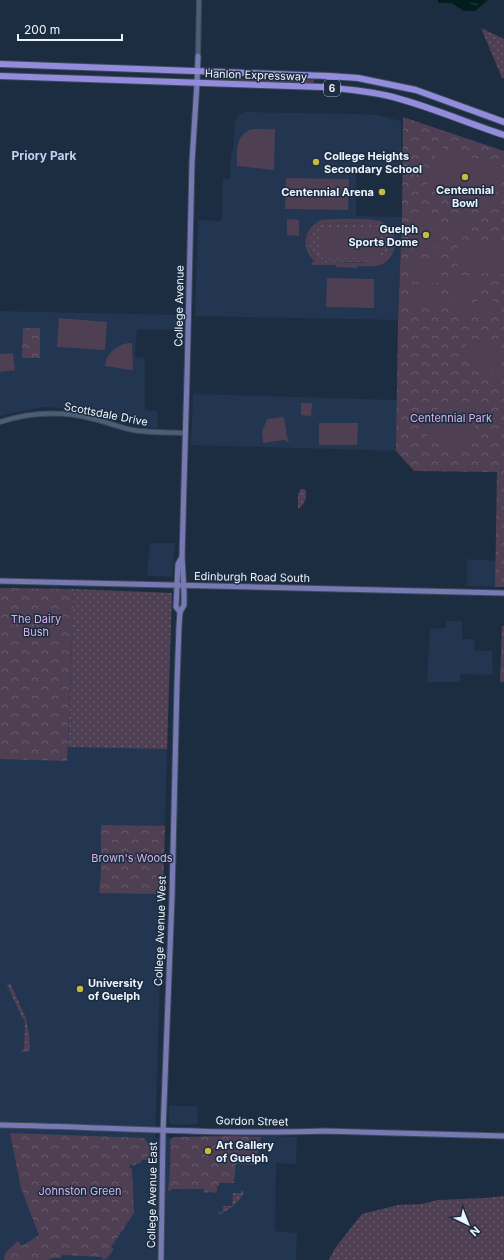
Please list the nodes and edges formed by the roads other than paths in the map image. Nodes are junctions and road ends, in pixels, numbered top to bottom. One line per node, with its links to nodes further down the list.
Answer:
1 (200, 0): 2 (street)
2 (198, 56): 4 (main road, College Avenue)
3 (0, 64): 4 (highway, Hanlon Expressway / 6)
4 (197, 71): 6 (main road, College Avenue); 7 (highway, Hanlon Expressway / 6)
5 (0, 76): 6 (highway, Hanlon Expressway / 6)
6 (197, 83): 8 (highway, Hanlon Expressway / 6); 10 (main road, College Avenue)
7 (504, 122)
8 (504, 136)
9 (0, 422): 10 (street, Scottsdale Drive)
10 (185, 433): 11 (main road, College Avenue)
11 (182, 557): 13 (main road, College Avenue West); 14 (main road, College Avenue West)
12 (0, 581): 13 (main road, Edinburgh Road South)
13 (177, 585): 14 (main road, Edinburgh Road South); 16 (main road, College Avenue West)
14 (184, 586): 15 (main road, Edinburgh Road South); 16 (main road, College Avenue West)
15 (504, 593)
16 (180, 612): 18 (main road, College Avenue West)
17 (0, 1124): 18 (main road, Gordon Street)
18 (163, 1131): 19 (main road, Gordon Street); 20 (main road, College Avenue East)
19 (504, 1136)
20 (161, 1260)

